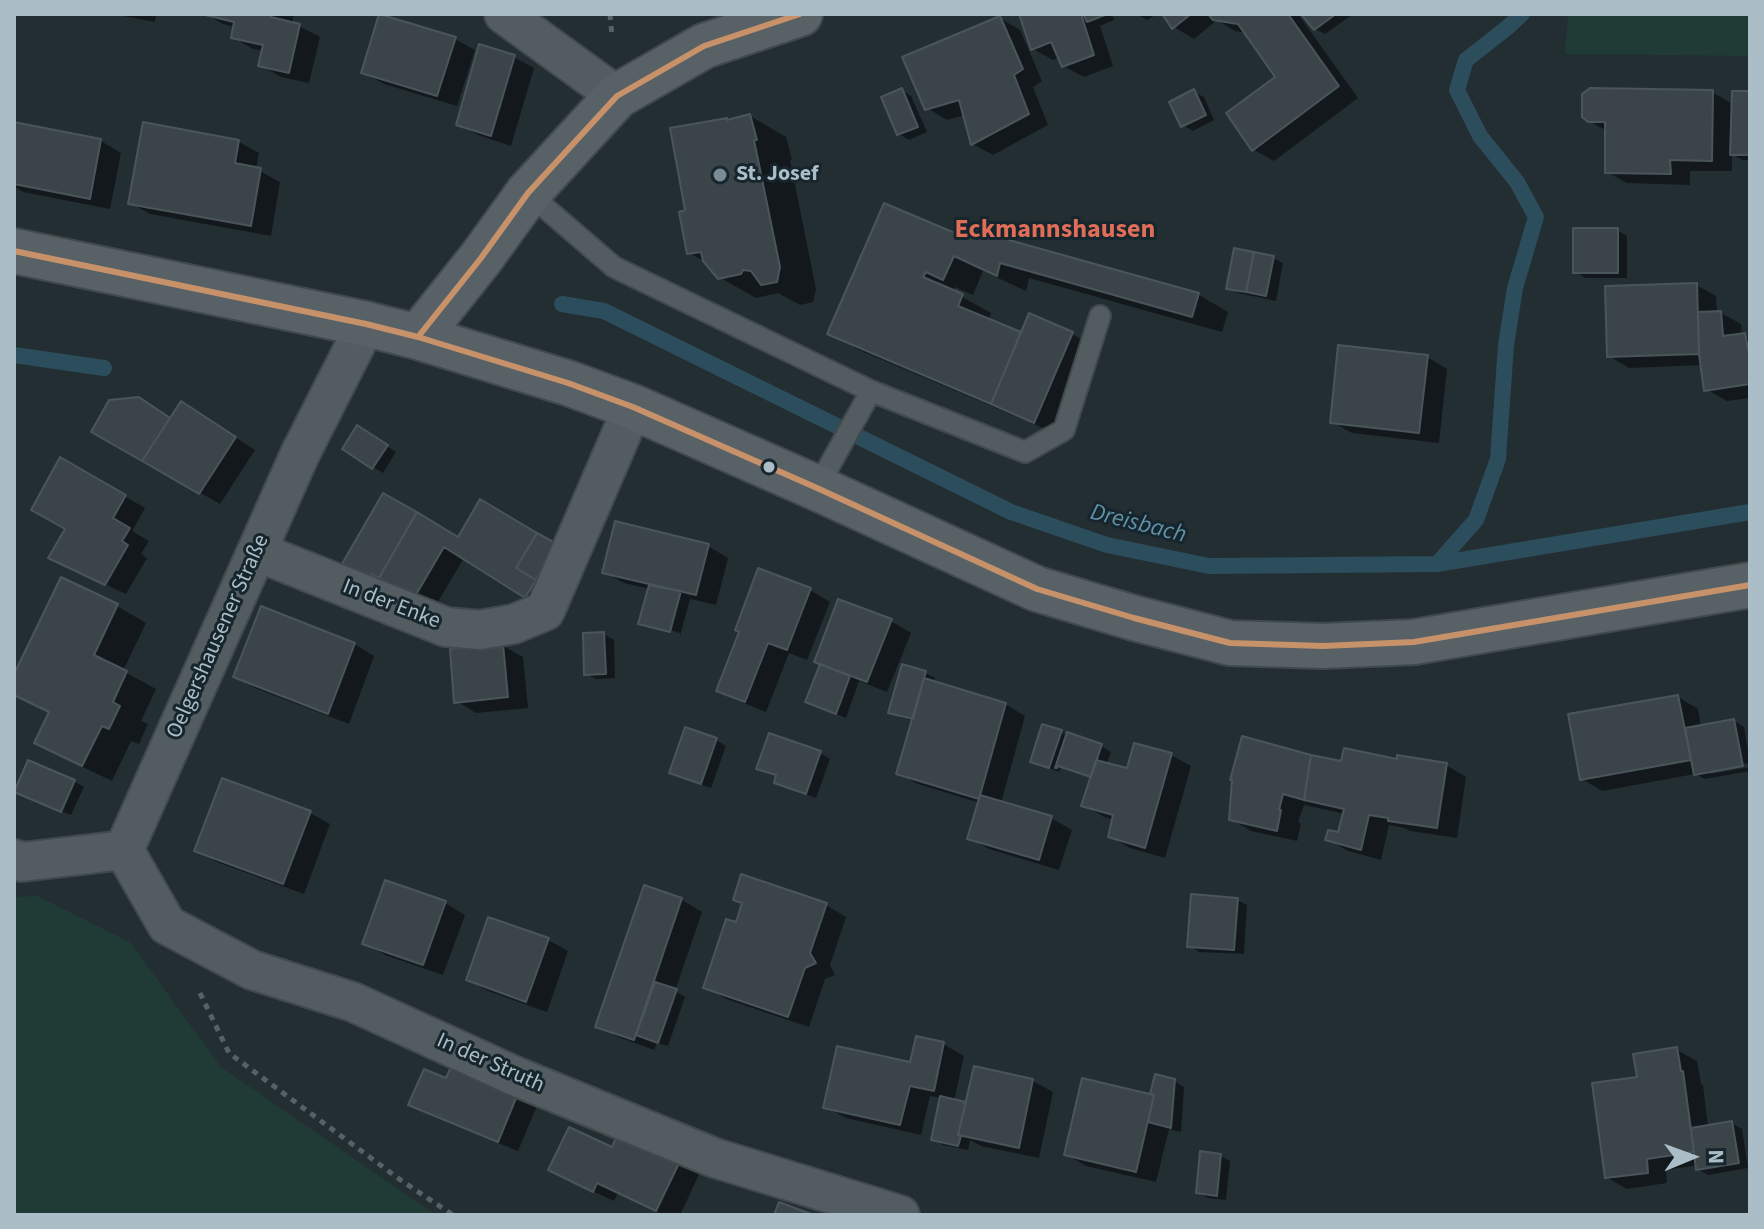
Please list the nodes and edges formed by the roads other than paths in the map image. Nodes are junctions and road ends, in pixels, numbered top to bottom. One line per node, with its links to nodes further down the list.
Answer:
1 (504, 14): 3 (street)
2 (800, 14): 3 (main road)
3 (617, 96): 4 (main road)
4 (528, 193): 8 (main road); 9 (lane)
5 (14, 251): 7 (main road)
6 (1100, 316): 9 (lane)
7 (366, 324): 8 (main road); 12 (street, Oelgershausener Straße)
8 (418, 337): 10 (main road)
9 (867, 398): 11 (lane)
10 (633, 407): 11 (main road); 12 (street, In der Enke)
11 (827, 470): 13 (main road)
12 (258, 552): 14 (street, Oelgershausener Straße)
13 (1750, 585)
14 (124, 850): 15 (street); 16 (street, In der Struth)
15 (17, 862)
16 (900, 1215)

